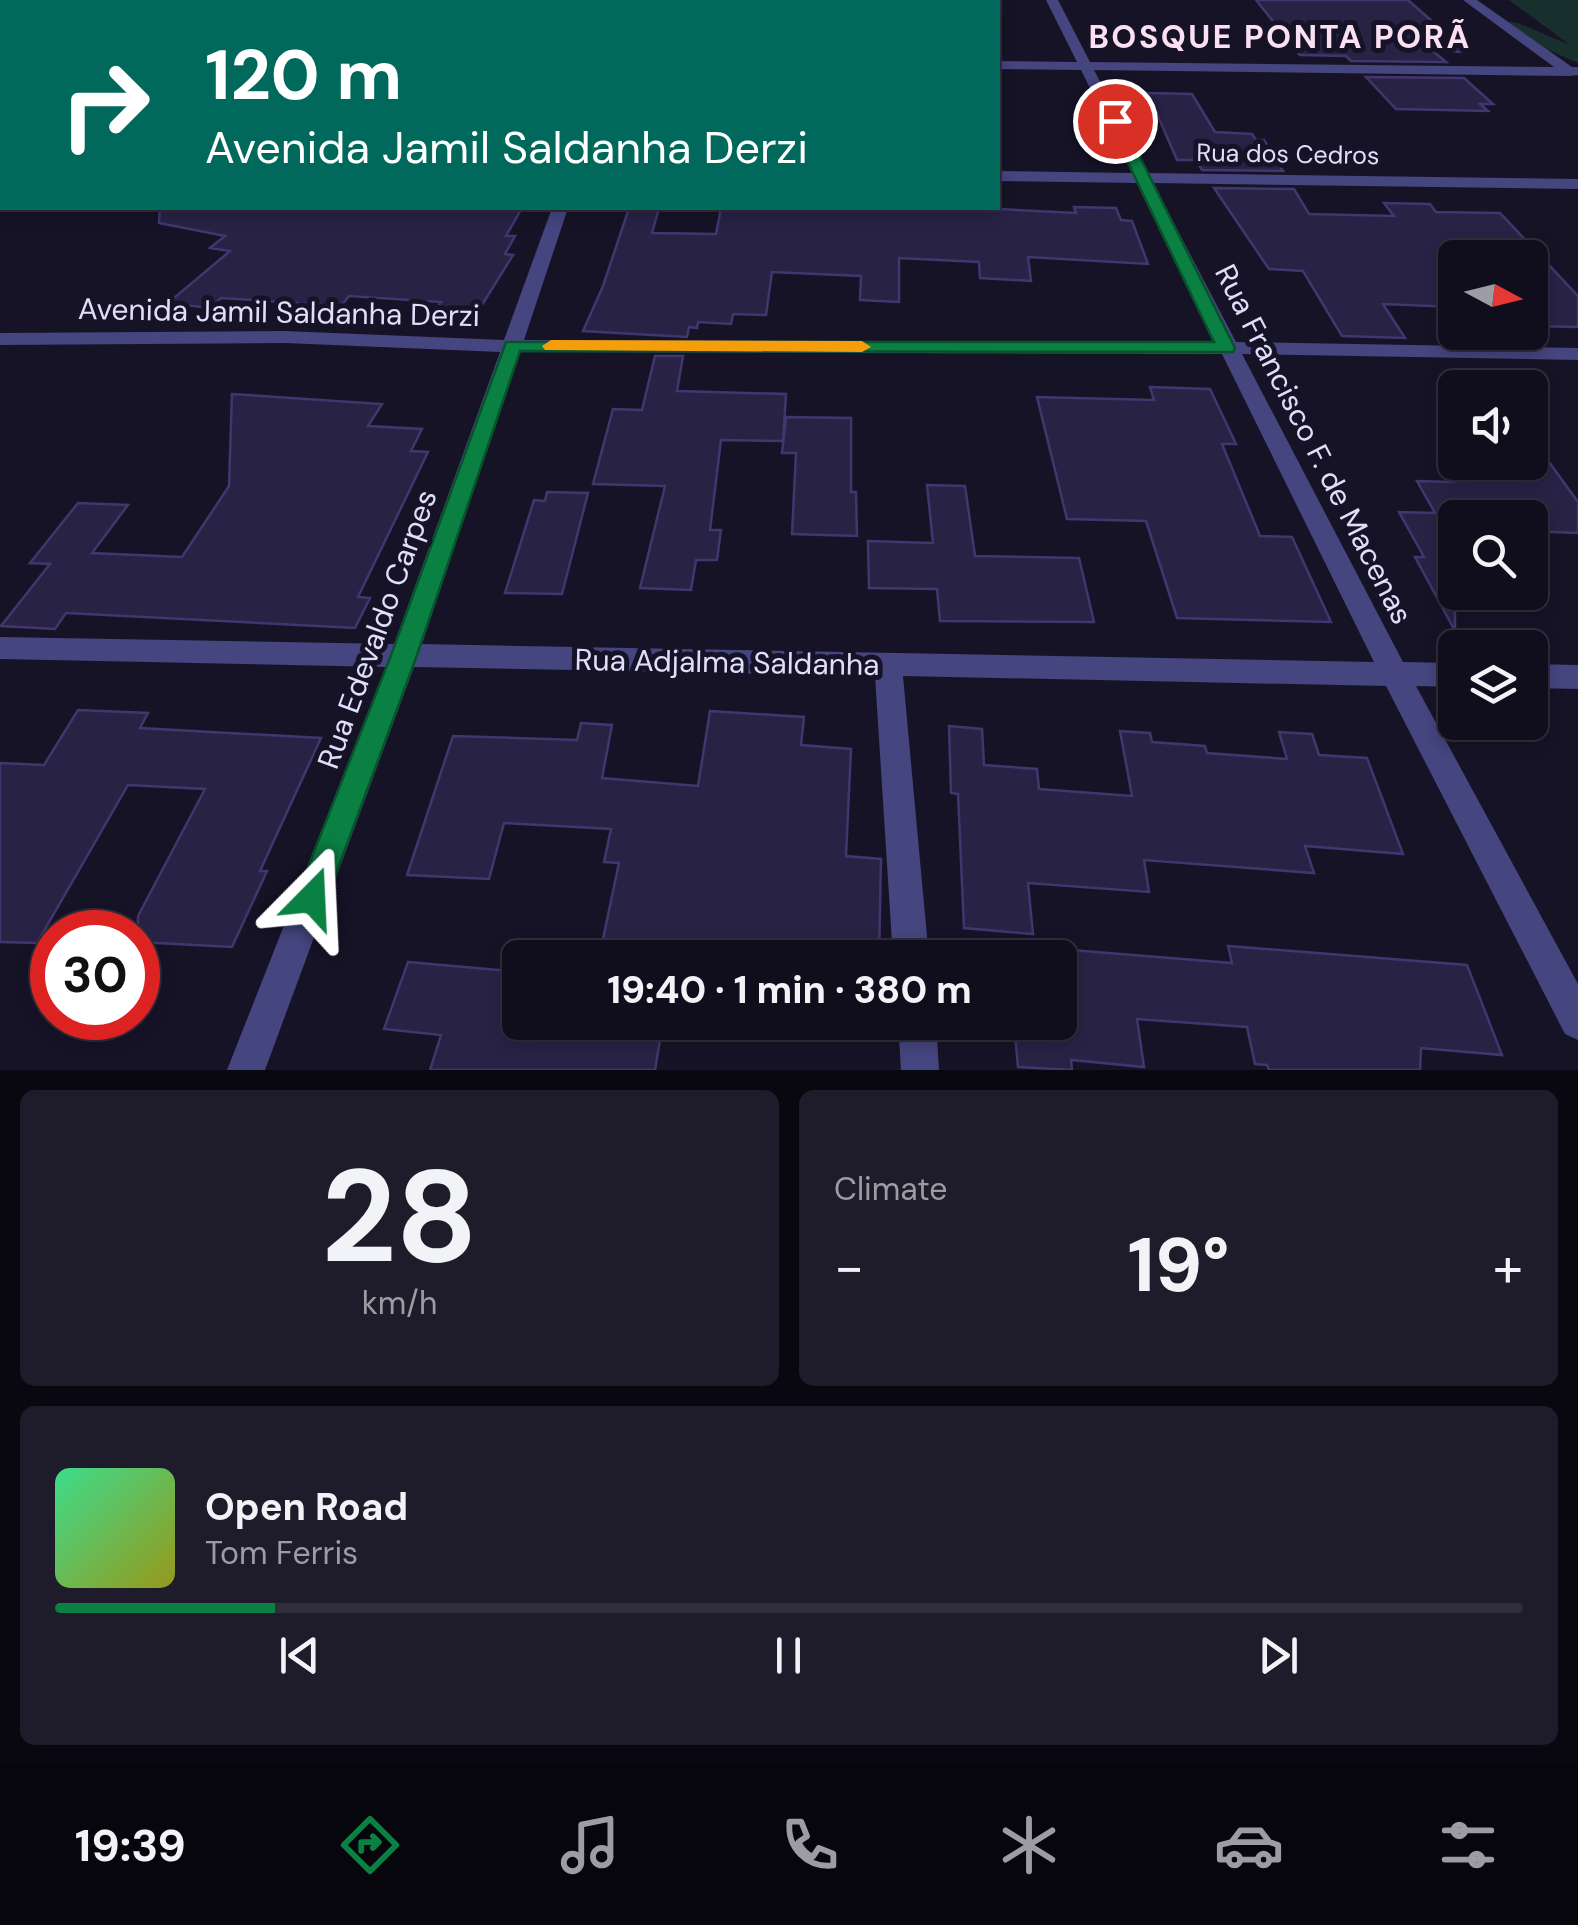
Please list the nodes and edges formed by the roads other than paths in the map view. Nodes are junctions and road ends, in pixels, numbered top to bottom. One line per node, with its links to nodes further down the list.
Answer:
1 (1052, 0): 4 (street, Rua Francisco F. de Macenas)
2 (1468, 0): 5 (street)
3 (1000, 66): 4 (street)
4 (1086, 66): 5 (street); 7 (street, Rua Francisco F. de Macenas)
5 (1575, 73)
6 (1000, 176): 7 (street, Rua dos Cedros)
7 (1144, 176): 8 (street, Rua dos Cedros); 12 (street, Rua Francisco F. de Macenas)
8 (1578, 184)
9 (559, 210): 11 (street, Rua Edevaldo Carpes)
10 (0, 339): 11 (street, Avenida Jamil Saldanha Derzi)
11 (513, 346): 12 (street, Avenida Jamil Saldanha Derzi); 15 (street, Rua Edevaldo Carpes)
12 (1226, 348): 13 (street, Avenida Jamil Saldanha Derzi); 17 (street, Rua Francisco F. de Macenas)
13 (1578, 354)
14 (0, 648): 15 (street, Rua Adjalma Saldanha)
15 (403, 658): 16 (street, Rua Adjalma Saldanha); 24 (street, Rua Edevaldo Carpes)
16 (888, 664): 17 (street, Rua Adjalma Saldanha); 21 (street)
17 (1394, 674): 18 (street, Rua Adjalma Saldanha); 22 (street, Rua Francisco F. de Macenas)
18 (1438, 674)
19 (1548, 676): 20 (street)
20 (1578, 677)
21 (910, 940)
22 (1578, 1022)
23 (918, 1040): 25 (street)
24 (246, 1070)
25 (920, 1070)

